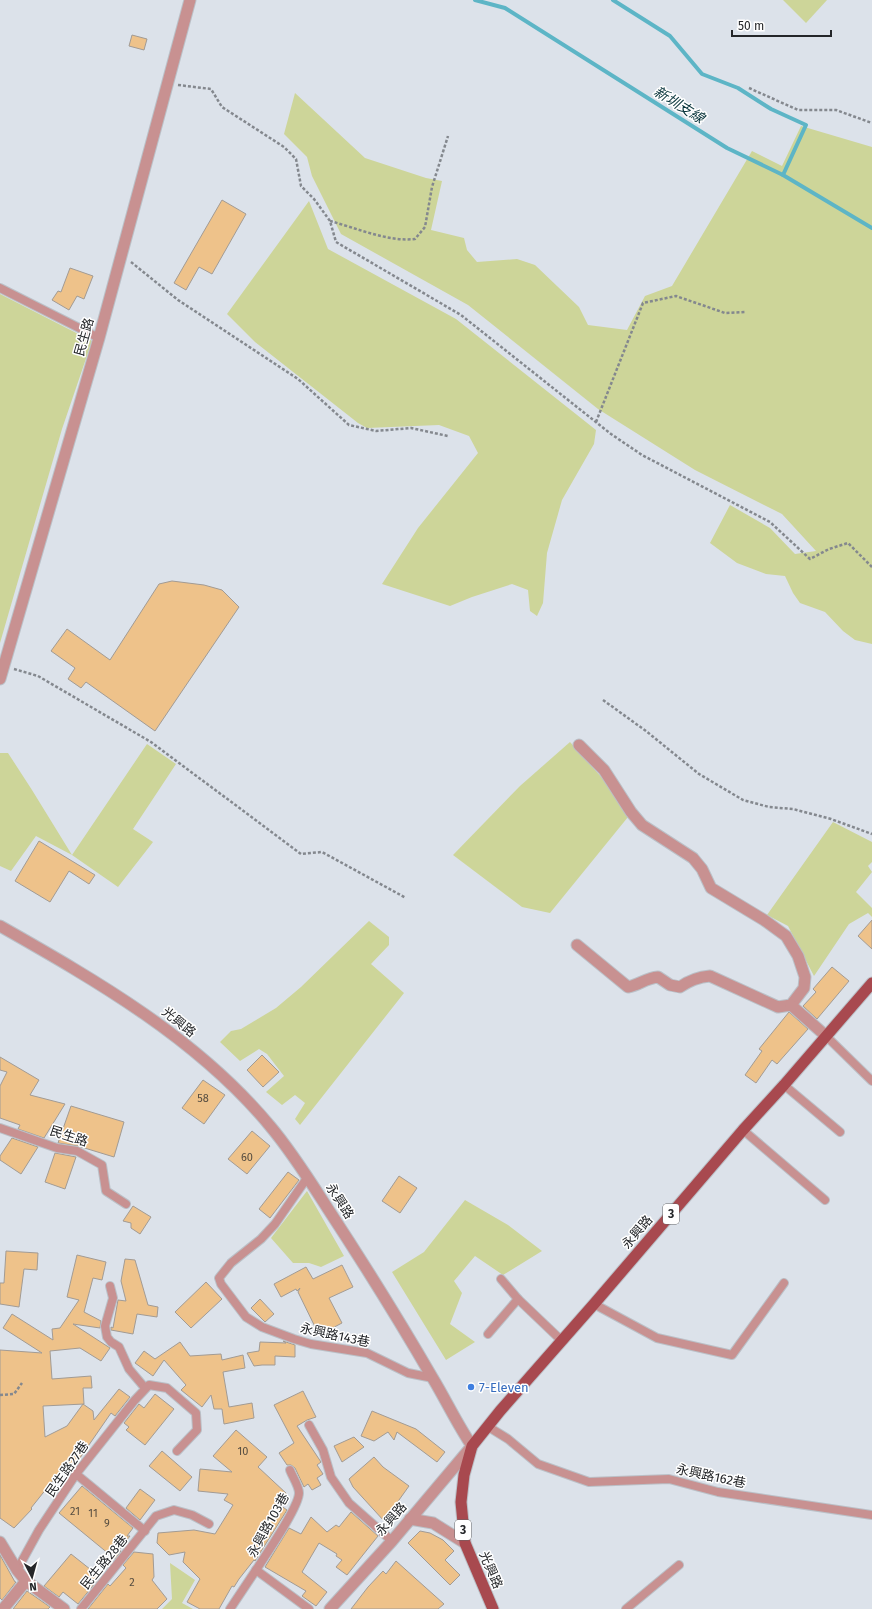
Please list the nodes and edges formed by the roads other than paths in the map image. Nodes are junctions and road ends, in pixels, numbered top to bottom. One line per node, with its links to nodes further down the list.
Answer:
1 (190, 0): 3 (street, 民生路)
2 (0, 288): 3 (lane)
3 (99, 338): 4 (street, 民生路)
4 (0, 679)
5 (579, 745): 9 (street)
6 (0, 926): 16 (street, 光興路)
7 (577, 945): 9 (street)
8 (872, 983): 10 (main road, 永興路 / 3)
9 (791, 1005): 10 (street)
10 (826, 1036): 11 (lane); 12 (main road, 永興路 / 3)
11 (872, 1082)
12 (784, 1085): 14 (main road, 永興路 / 3); 15 (lane)
13 (0, 1128): 18 (lane, 民生路)
14 (743, 1130): 17 (lane); 23 (main road, 永興路 / 3)
15 (840, 1132)
16 (308, 1178): 26 (street, 永興路); 26 (lane, 永興路143巷)
17 (825, 1200)
18 (126, 1204)
19 (501, 1279): 22 (lane)
20 (784, 1283): 23 (lane)
21 (110, 1286): 27 (lane)
22 (518, 1299): 24 (lane); 25 (lane)
23 (594, 1304): 25 (main road, 永興路 / 3)
24 (488, 1334)
25 (562, 1341): 29 (main road, 永興路 / 3)
26 (433, 1378): 30 (street, 永興路)
27 (145, 1388): 31 (lane); 33 (lane, 民生路27巷)
28 (309, 1425): 38 (lane)
29 (487, 1426): 30 (main road, 永興路 / 3); 34 (lane, 永興路162巷)
30 (472, 1446): 35 (street, 永興路); 40 (main road, 光興路 / 3)
31 (177, 1451)
32 (290, 1470): 43 (lane, 永興路103巷)
33 (76, 1474): 37 (lane, 民生路28巷); 42 (lane, 民生路27巷)
34 (872, 1514)
35 (410, 1519): 38 (street, 永興路); 40 (street)
36 (209, 1524): 37 (lane, 民生路28巷)
37 (145, 1531): 47 (lane, 民生路28巷)
38 (392, 1541): 50 (street, 永興路)
39 (0, 1542): 42 (street)
40 (464, 1543): 51 (main road, 光興路 / 3)
41 (678, 1566): 52 (lane)
42 (17, 1570): 44 (street)
43 (256, 1570): 48 (lane, 永興路103巷); 49 (lane, 永興路103巷)
44 (26, 1581): 45 (street); 46 (street)
45 (3, 1609)
46 (63, 1609)
47 (81, 1609)
48 (230, 1609)
49 (309, 1609)
50 (330, 1609)
51 (493, 1609)
52 (626, 1609)

